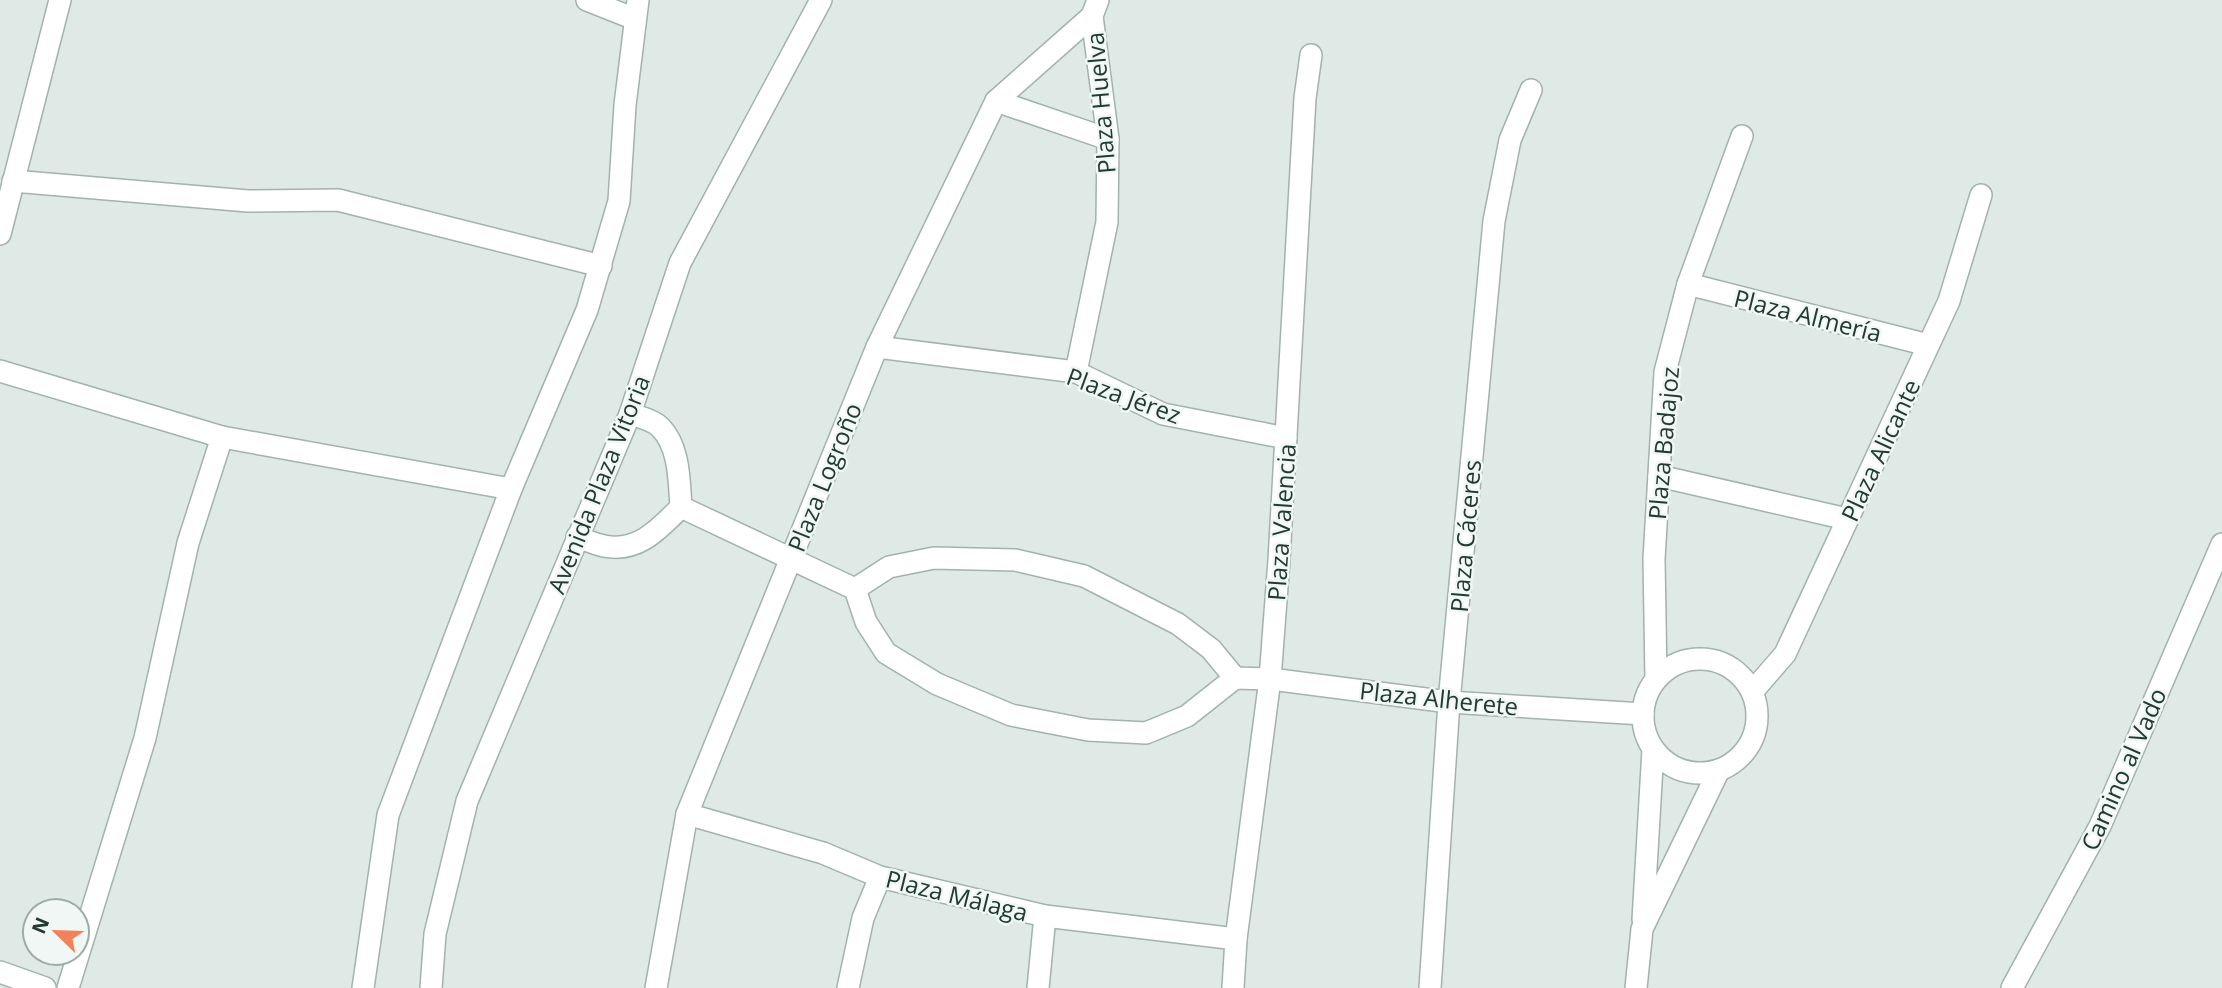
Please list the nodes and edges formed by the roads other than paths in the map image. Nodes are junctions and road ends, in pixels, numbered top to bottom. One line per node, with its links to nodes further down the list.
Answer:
1 (60, 0): 11 (street)
2 (587, 0): 5 (street)
3 (821, 0): 20 (street, Avenida Plaza Vitoria)
4 (1095, 8): 8 (street, Plaza Logroño); 10 (street, Plaza Huelva)
5 (636, 10): 14 (street)
6 (1311, 55): 22 (street, Plaza Valencia)
7 (1531, 90): 35 (street, Plaza Cáceres)
8 (996, 101): 10 (street); 17 (street, Plaza Logroño)
9 (1742, 136): 15 (street, Plaza Badajoz)
10 (1108, 139): 19 (street, Plaza Huelva)
11 (13, 181): 13 (street); 14 (street)
12 (1981, 195): 16 (street, Plaza Alicante)
13 (0, 234)
14 (601, 266): 24 (street)
15 (1688, 284): 16 (street, Plaza Almería); 23 (street, Plaza Badajoz)
16 (1928, 345): 26 (street, Plaza Alicante)
17 (877, 347): 19 (street, Plaza Jérez); 29 (street, Plaza Logroño)
18 (0, 371): 21 (street)
19 (1076, 372): 22 (street, Plaza Jérez)
20 (630, 414): 25 (street); 27 (street, Avenida Plaza Vitoria)
21 (222, 437): 24 (street); 46 (street)
22 (1286, 438): 32 (street, Plaza Valencia)
23 (1659, 476): 26 (street); 33 (street, Plaza Badajoz)
24 (511, 488): 47 (street)
25 (681, 507): 27 (street); 29 (street)
26 (1847, 519): 34 (street, Plaza Alicante)
27 (577, 537): 48 (street, Avenida Plaza Vitoria)
28 (2222, 544): 55 (street, Camino al Vado)
29 (790, 559): 30 (street); 39 (street, Plaza Logroño)
30 (855, 589): 31 (street); 31 (street)
31 (1236, 678): 32 (street, Plaza Alherete)
32 (1270, 679): 35 (street, Plaza Alherete); 43 (street, Plaza Valencia)
33 (1657, 679): 34 (street); 36 (street)
34 (1752, 692): 38 (street)
35 (1449, 702): 36 (street, Plaza Alherete); 53 (street, Plaza Cáceres)
36 (1643, 714): 37 (street)
37 (1653, 750): 38 (street); 42 (street)
38 (1719, 770): 42 (street)
39 (687, 814): 40 (street, Plaza Málaga); 49 (street, Plaza Logroño)
40 (880, 877): 41 (street, Plaza Málaga); 50 (street)
41 (1045, 916): 43 (street, Plaza Málaga); 51 (street)
42 (1642, 929): 54 (street)
43 (1236, 939): 52 (street, Plaza Valencia)
44 (0, 972): 45 (street)
45 (45, 988)
46 (68, 988)
47 (363, 988)
48 (431, 988)
49 (656, 988)
50 (848, 988)
51 (1038, 988)
52 (1233, 988)
53 (1430, 988)
54 (1636, 988)
55 (2012, 988)

